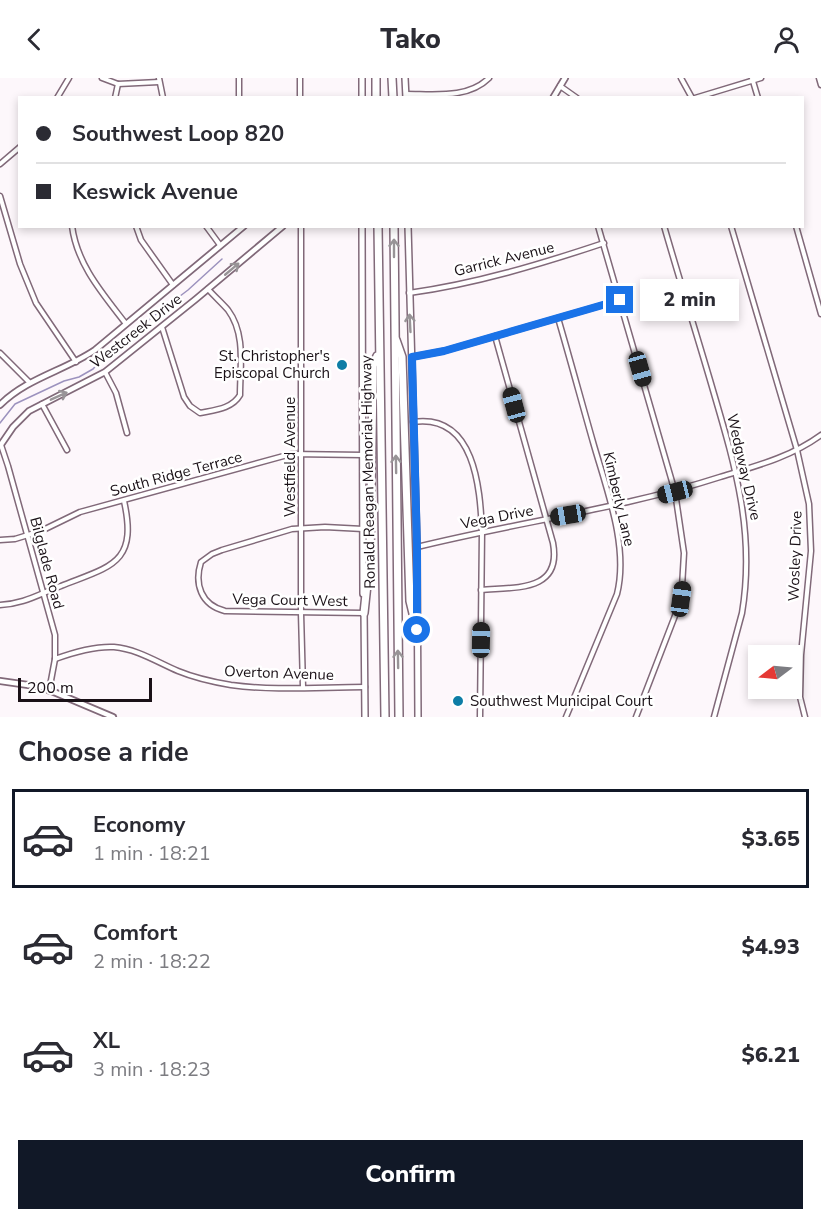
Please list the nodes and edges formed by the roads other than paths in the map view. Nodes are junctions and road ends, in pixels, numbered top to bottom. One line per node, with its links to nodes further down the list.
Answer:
1 (69, 78): 19 (street)
2 (102, 78): 16 (street)
3 (238, 78): 22 (street)
4 (300, 78): 23 (street)
5 (362, 78): 24 (main road)
6 (376, 78): 25 (highway)
7 (393, 78): 26 (highway)
8 (405, 78): 27 (main road)
9 (489, 78): 27 (street)
10 (565, 78): 18 (street)
11 (681, 78): 30 (street)
12 (761, 78): 14 (street)
13 (819, 78): 17 (street)
14 (752, 79): 31 (street); 32 (street)
15 (159, 80): 16 (street); 21 (street)
16 (118, 84): 20 (street)
17 (821, 85)
18 (560, 86): 28 (street); 29 (street)
19 (58, 96)
20 (115, 96)
21 (163, 96)
22 (239, 96)
23 (300, 96)
24 (362, 96)
25 (376, 96)
26 (393, 96)
27 (406, 96)
28 (554, 96)
29 (574, 96)
30 (693, 96)
31 (700, 96)
32 (757, 96)
33 (18, 149): 34 (street)
34 (0, 165)
35 (0, 196): 65 (street)
36 (73, 228): 58 (street)
37 (137, 228): 52 (street)
38 (207, 228): 51 (street)
39 (241, 228): 51 (street, Westcreek Drive)
40 (281, 228): 53 (street, Westcreek Drive, one-way to 40)
41 (301, 228): 76 (street, Westfield Avenue)
42 (362, 228): 77 (main road)
43 (378, 228): 62 (highway, Ronald Reagan Memorial Highway)
44 (394, 228): 60 (highway, Ronald Reagan Memorial Highway, one-way to 44)
45 (408, 228): 54 (main road)
46 (599, 228): 50 (street)
47 (665, 228): 78 (street, Wedgway Drive)
48 (732, 228): 75 (street, Wosley Drive)
49 (797, 228): 56 (street)
50 (604, 243): 54 (street, Garrick Avenue); 55 (street)
51 (220, 245): 52 (street, Westcreek Drive)
52 (173, 285): 58 (street, Westcreek Drive)
53 (208, 289): 59 (street, Westcreek Drive); 59 (street)
54 (408, 293): 64 (main road, one-way to 54)
55 (620, 300): 57 (street); 79 (street)
56 (821, 314)
57 (558, 318): 61 (street); 81 (street, Kimberly Lane)
58 (126, 324): 65 (street, Westcreek Drive)
59 (162, 327): 66 (street, Westcreek Drive)
60 (394, 336): 94 (highway); 106 (highway, Ronald Reagan Memorial Highway, one-way to 60)
61 (495, 336): 64 (street); 82 (street)
62 (380, 351): 93 (highway); 100 (highway, Ronald Reagan Memorial Highway)
63 (0, 353): 67 (street)
64 (412, 357): 70 (main road)
65 (75, 362): 67 (street, Westcreek Drive)
66 (105, 372): 68 (street, Westcreek Drive, one-way to 66); 71 (street)
67 (29, 382): 69 (street, Westcreek Drive)
68 (42, 403): 73 (street, Westcreek Drive); 74 (street)
69 (0, 405)
70 (413, 422): 85 (street); 88 (main road)
71 (127, 433)
72 (821, 435): 75 (street, Vega Drive)
73 (0, 445): 86 (street, Bilglade Road)
74 (68, 450)
75 (797, 450): 78 (street, Vega Drive); 112 (street, Wosley Drive)
76 (302, 453): 77 (street, South Ridge Terrace); 80 (street, South Ridge Terrace); 83 (street, Westfield Avenue)
77 (363, 455): 84 (main road)
78 (735, 472): 79 (street, Vega Drive); 111 (street, Wedgway Drive)
79 (675, 492): 81 (street, Vega Drive); 110 (street)
80 (124, 501): 86 (street, South Ridge Terrace); 90 (street)
81 (611, 507): 82 (street, Vega Drive); 109 (street, Kimberly Lane)
82 (546, 519): 85 (street, Vega Drive); 89 (street)
83 (301, 528): 84 (street); 92 (street, Westfield Avenue); 92 (street, Vega Court West)
84 (363, 529): 93 (main road)
85 (482, 531): 88 (street, Vega Drive); 89 (street)
86 (27, 535): 87 (street, South Ridge Terrace); 90 (street, Bilglade Road)
87 (0, 540)
88 (417, 547): 94 (main road)
89 (482, 590): 108 (street)
90 (42, 593): 91 (street); 95 (street, Bilglade Road)
91 (0, 605)
92 (301, 613): 93 (street, Vega Court West); 97 (street, Westfield Avenue)
93 (364, 613): 98 (main road)
94 (417, 630): 107 (main road)
95 (55, 659): 97 (street, Overton Avenue); 99 (street, Bilglade Road)
96 (0, 681): 99 (street)
97 (303, 687): 98 (street, Overton Avenue)
98 (365, 687): 103 (main road)
99 (49, 691): 101 (street)
100 (384, 702): 104 (highway); 105 (highway, Ronald Reagan Memorial Highway)
101 (102, 715): 102 (street)
102 (113, 717)
103 (365, 717)
104 (380, 717)
105 (385, 717)
106 (399, 717)
107 (418, 717)
108 (480, 717)
109 (566, 717)
110 (636, 717)
111 (714, 717)
112 (805, 717)

